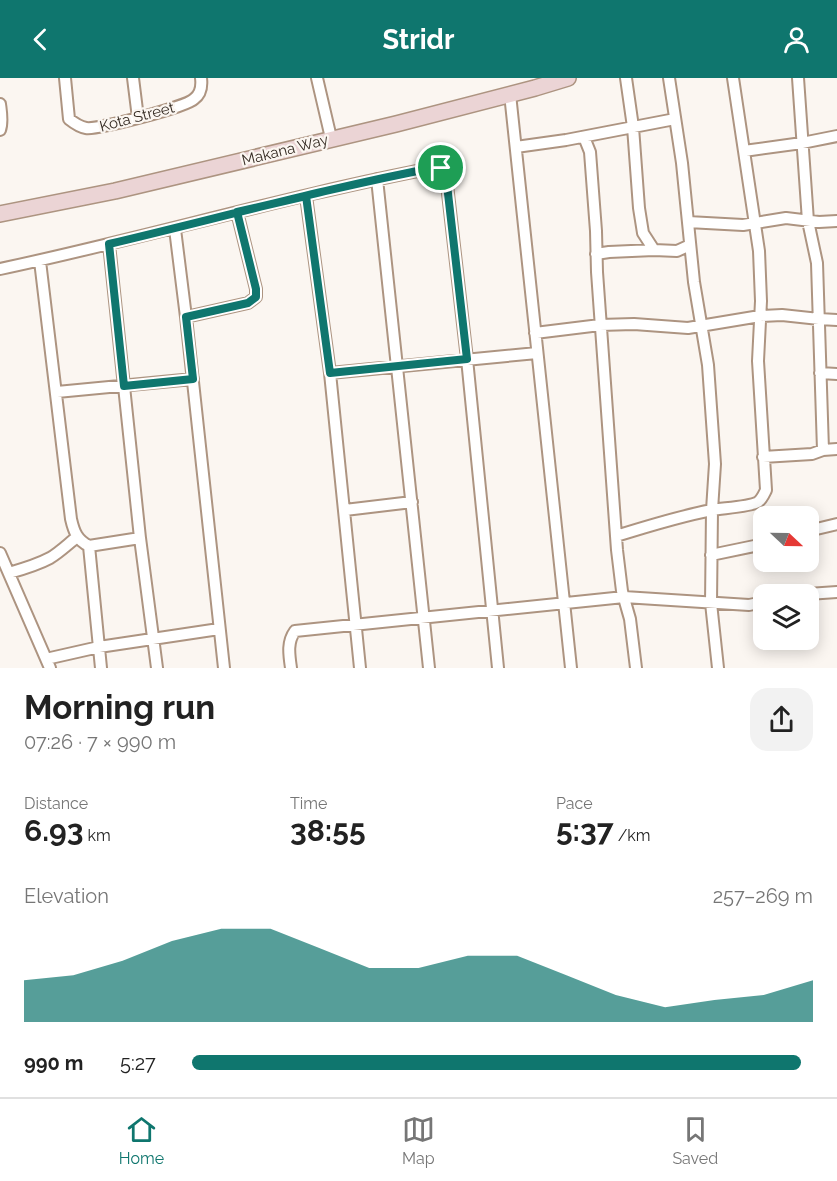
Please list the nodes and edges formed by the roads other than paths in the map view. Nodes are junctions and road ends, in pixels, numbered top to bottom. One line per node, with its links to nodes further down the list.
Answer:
1 (65, 78): 12 (street, Kota Street)
2 (133, 78): 12 (street)
3 (317, 78): 18 (street)
4 (568, 78): 10 (street, Makana Way)
5 (626, 78): 14 (street)
6 (669, 78): 13 (street)
7 (733, 78): 21 (street)
8 (798, 78): 19 (street)
9 (202, 81): 12 (street, Kota Street)
10 (510, 94): 18 (street, Makana Way); 20 (street)
11 (0, 104): 15 (street)
12 (138, 118)
13 (675, 120): 14 (street); 28 (street)
14 (633, 128): 17 (street); 33 (street)
15 (0, 130)
16 (837, 136): 19 (street)
17 (584, 137): 20 (street); 34 (street)
18 (331, 138): 25 (street, Makana Way)
19 (802, 143): 21 (street); 26 (street)
20 (516, 147): 43 (street)
21 (744, 151): 29 (street)
22 (377, 179): 23 (street); 45 (street); 46 (street)
23 (306, 196): 24 (street); 47 (street)
24 (237, 212): 30 (street); 38 (street)
25 (0, 214)
26 (808, 221): 27 (street); 29 (street); 39 (street)
27 (837, 221)
28 (688, 222): 29 (street); 32 (street)
29 (756, 223): 37 (street)
30 (175, 228): 31 (street); 38 (street)
31 (109, 244): 35 (street); 51 (street)
32 (690, 245): 33 (street); 42 (street)
33 (654, 250): 34 (street)
34 (596, 254): 41 (street)
35 (40, 261): 36 (street); 52 (street)
36 (0, 269)
37 (760, 316): 39 (street); 42 (street); 55 (street)
38 (186, 317): 50 (street)
39 (819, 319): 40 (street); 48 (street)
40 (837, 320)
41 (600, 325): 42 (street); 43 (street); 61 (street)
42 (702, 326): 58 (street)
43 (535, 333): 44 (street)
44 (537, 353): 45 (street); 73 (street)
45 (467, 359): 46 (street); 75 (street)
46 (397, 366): 47 (street); 56 (street)
47 (330, 373): 57 (street)
48 (820, 373): 49 (street); 54 (street)
49 (837, 374)
50 (193, 379): 51 (street); 78 (street)
51 (124, 386): 52 (street); 63 (street)
52 (57, 392): 62 (street)
53 (837, 449): 54 (street)
54 (823, 450): 55 (street)
55 (763, 457): 58 (street)
56 (412, 502): 57 (street); 76 (street)
57 (345, 510): 77 (street)
58 (712, 510): 61 (street); 67 (street)
59 (837, 524): 60 (street)
60 (819, 528)
61 (616, 536): 71 (street)
62 (76, 537): 64 (street); 68 (street)
63 (140, 538): 64 (street); 79 (street)
64 (89, 546): 80 (street)
65 (753, 546): 67 (street)
66 (0, 553): 68 (street)
67 (711, 555): 72 (street)
68 (9, 573): 81 (street)
69 (837, 592): 70 (street)
70 (819, 593)
71 (624, 597): 72 (street); 73 (street); 90 (street)
72 (711, 603): 74 (street); 91 (street)
73 (564, 604): 75 (street); 89 (street)
74 (753, 604)
75 (492, 611): 76 (street); 88 (street)
76 (423, 618): 77 (street); 87 (street)
77 (356, 625): 85 (street); 86 (street)
78 (219, 629): 79 (street); 84 (street)
79 (154, 638): 80 (street); 83 (street)
80 (99, 647): 81 (street); 82 (street)
81 (48, 664)
82 (101, 668)
83 (157, 668)
84 (224, 668)
85 (291, 668)
86 (360, 668)
87 (429, 668)
88 (498, 668)
89 (571, 668)
90 (636, 668)
91 (718, 668)

